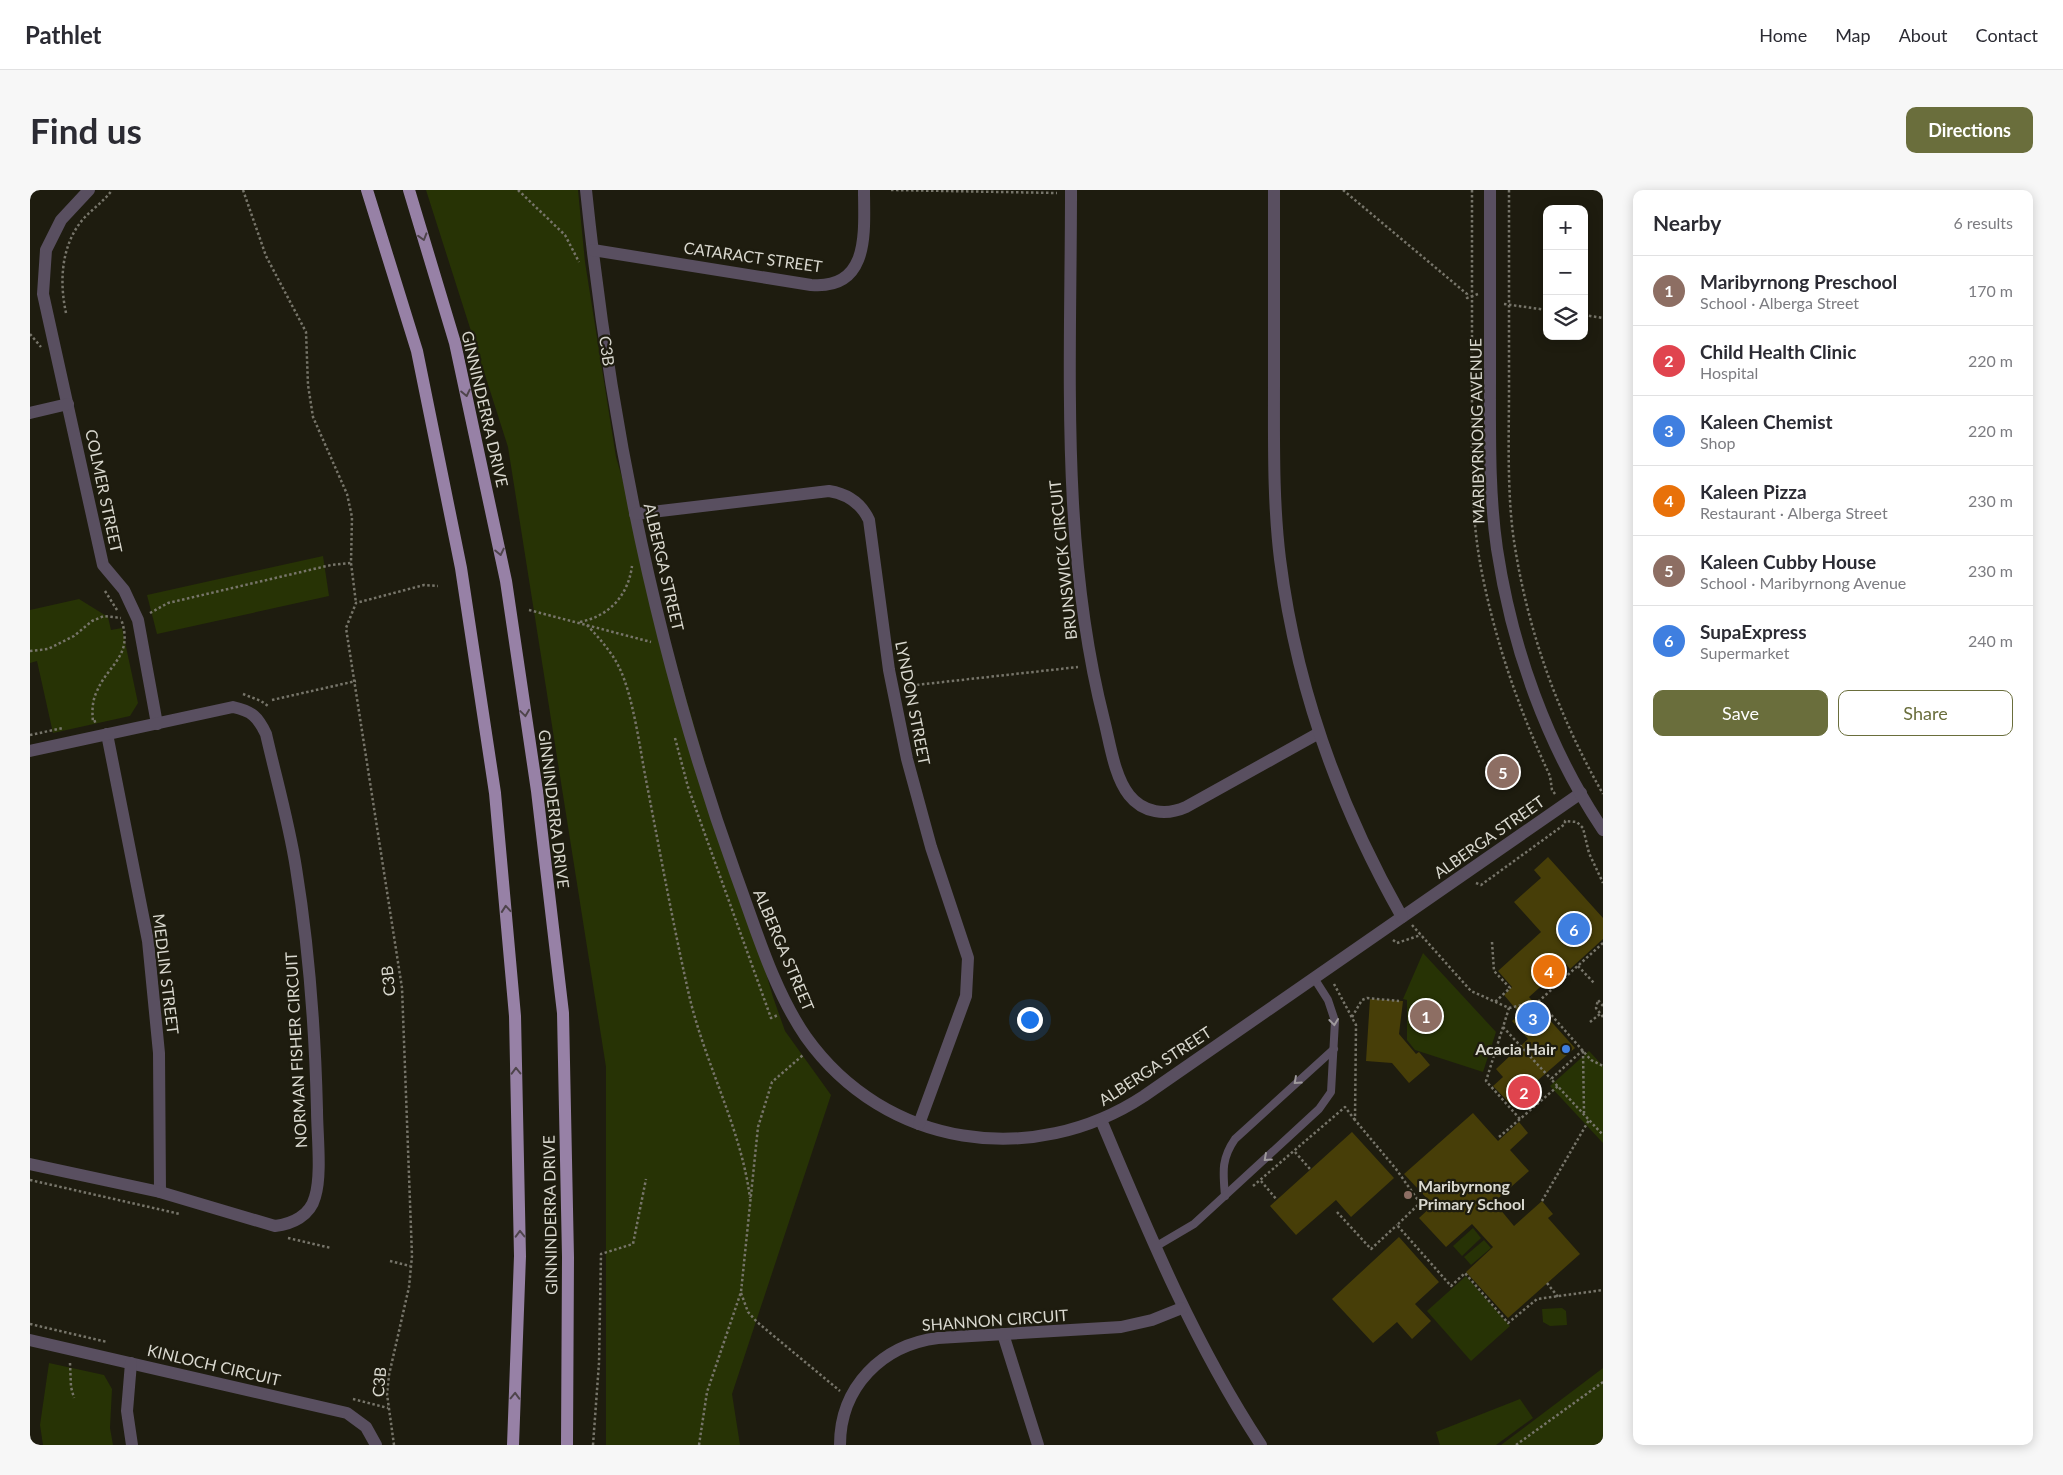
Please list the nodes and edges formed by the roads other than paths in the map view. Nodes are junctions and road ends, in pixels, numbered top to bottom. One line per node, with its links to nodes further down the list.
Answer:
1 (89, 190): 10 (street, COLMER STREET)
2 (367, 190): 34 (main road, GINNINDERRA DRIVE, one-way to 2)
3 (409, 190): 35 (main road, GINNINDERRA DRIVE, one-way to 35)
4 (586, 190): 9 (street, ALBERGA STREET)
5 (864, 190): 9 (street, CATARACT STREET)
6 (1274, 190): 14 (street)
7 (1490, 190): 17 (street, MARIBYRNONG AVENUE)
8 (1070, 192): 14 (street, BRUNSWICK CIRCUIT)
9 (592, 250): 12 (street, ALBERGA STREET)
10 (68, 404): 11 (street); 13 (street, COLMER STREET)
11 (30, 413)
12 (635, 514): 23 (street, ALBERGA STREET); 23 (street, LYNDON STREET)
13 (156, 724): 15 (street, NORMAN FISHER CIRCUIT); 25 (street, NORMAN FISHER CIRCUIT)
14 (1319, 733): 19 (street)
15 (107, 734): 16 (street, NORMAN FISHER CIRCUIT); 25 (street, MEDLIN STREET)
16 (30, 751)
17 (1581, 793): 18 (street, MARIBYRNONG AVENUE); 19 (street, ALBERGA STREET)
18 (1603, 830)
19 (1403, 923): 20 (street, ALBERGA STREET)
20 (1314, 978): 21 (lane, one-way to 21); 22 (street, ALBERGA STREET)
21 (1334, 1049): 26 (lane, one-way to 26); 26 (lane, one-way to 26)
22 (1101, 1120): 23 (street, ALBERGA STREET); 27 (street)
23 (919, 1124)
24 (30, 1164): 25 (street, NORMAN FISHER CIRCUIT)
25 (160, 1192)
26 (1225, 1196): 27 (lane)
27 (1155, 1247): 28 (street)
28 (1182, 1308): 29 (street, SHANNON CIRCUIT); 38 (street)
29 (1002, 1334): 36 (street, SHANNON CIRCUIT); 37 (street)
30 (30, 1340): 31 (street, KINLOCH CIRCUIT)
31 (131, 1363): 32 (street); 33 (street, KINLOCH CIRCUIT)
32 (132, 1445)
33 (376, 1445)
34 (513, 1445)
35 (567, 1445)
36 (840, 1445)
37 (1038, 1445)
38 (1261, 1445)

